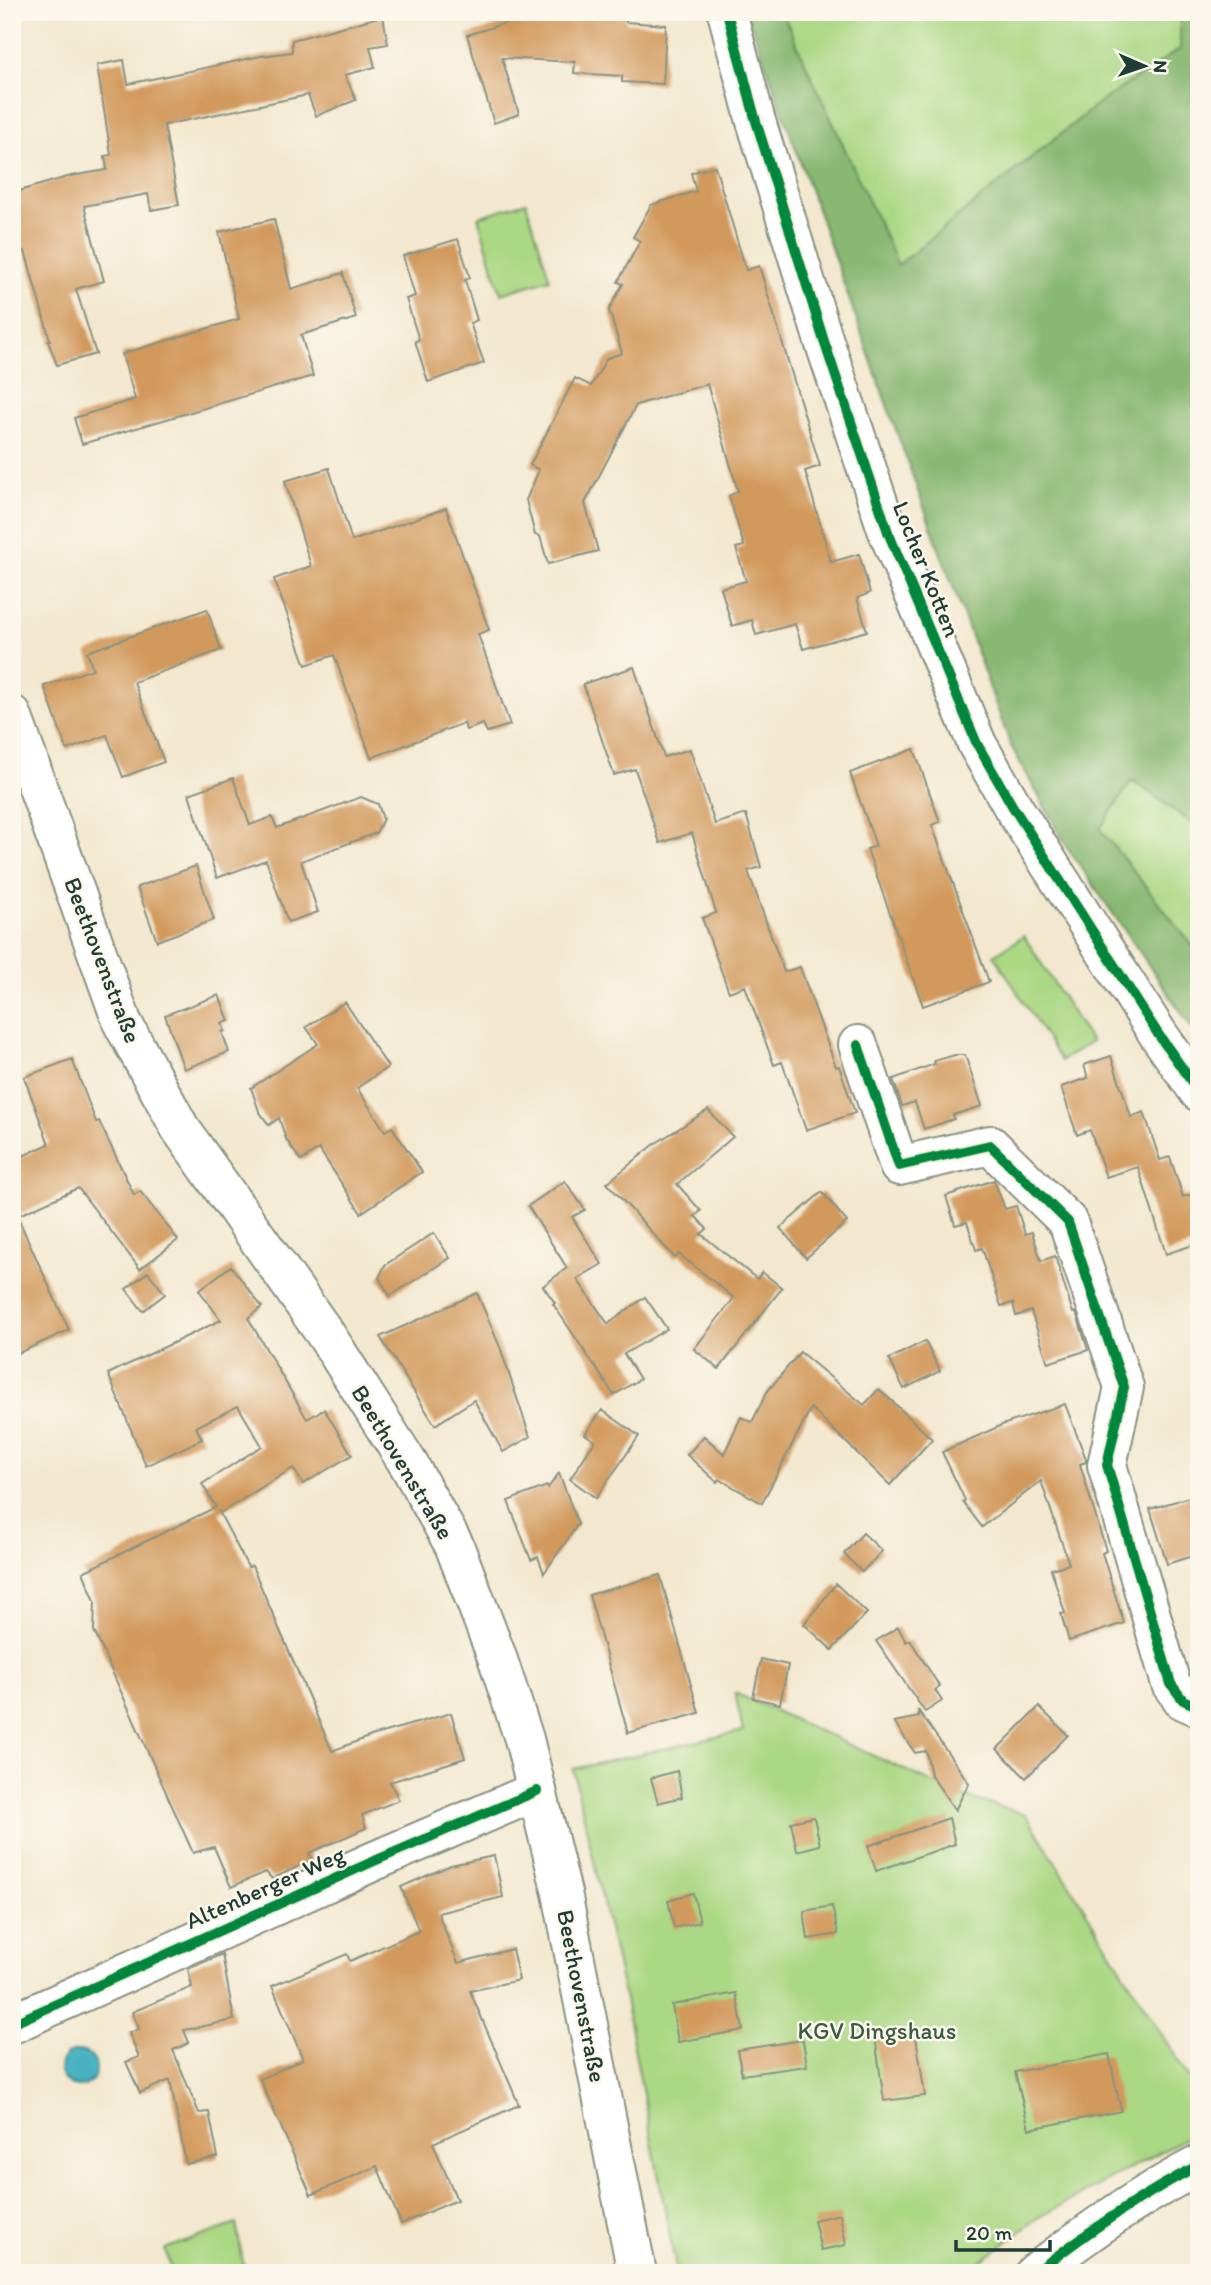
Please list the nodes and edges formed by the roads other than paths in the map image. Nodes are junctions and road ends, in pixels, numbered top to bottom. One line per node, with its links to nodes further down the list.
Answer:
1 (727, 12): 4 (street, Locher Kotten)
2 (12, 715): 6 (street, Beethovenstraße)
3 (858, 1045): 5 (street)
4 (1199, 1092)
5 (1199, 1707)
6 (537, 1791): 7 (street, Altenberger Weg); 9 (street, Beethovenstraße)
7 (12, 2024)
8 (1199, 2165): 10 (street)
9 (637, 2273)
10 (1035, 2273)

